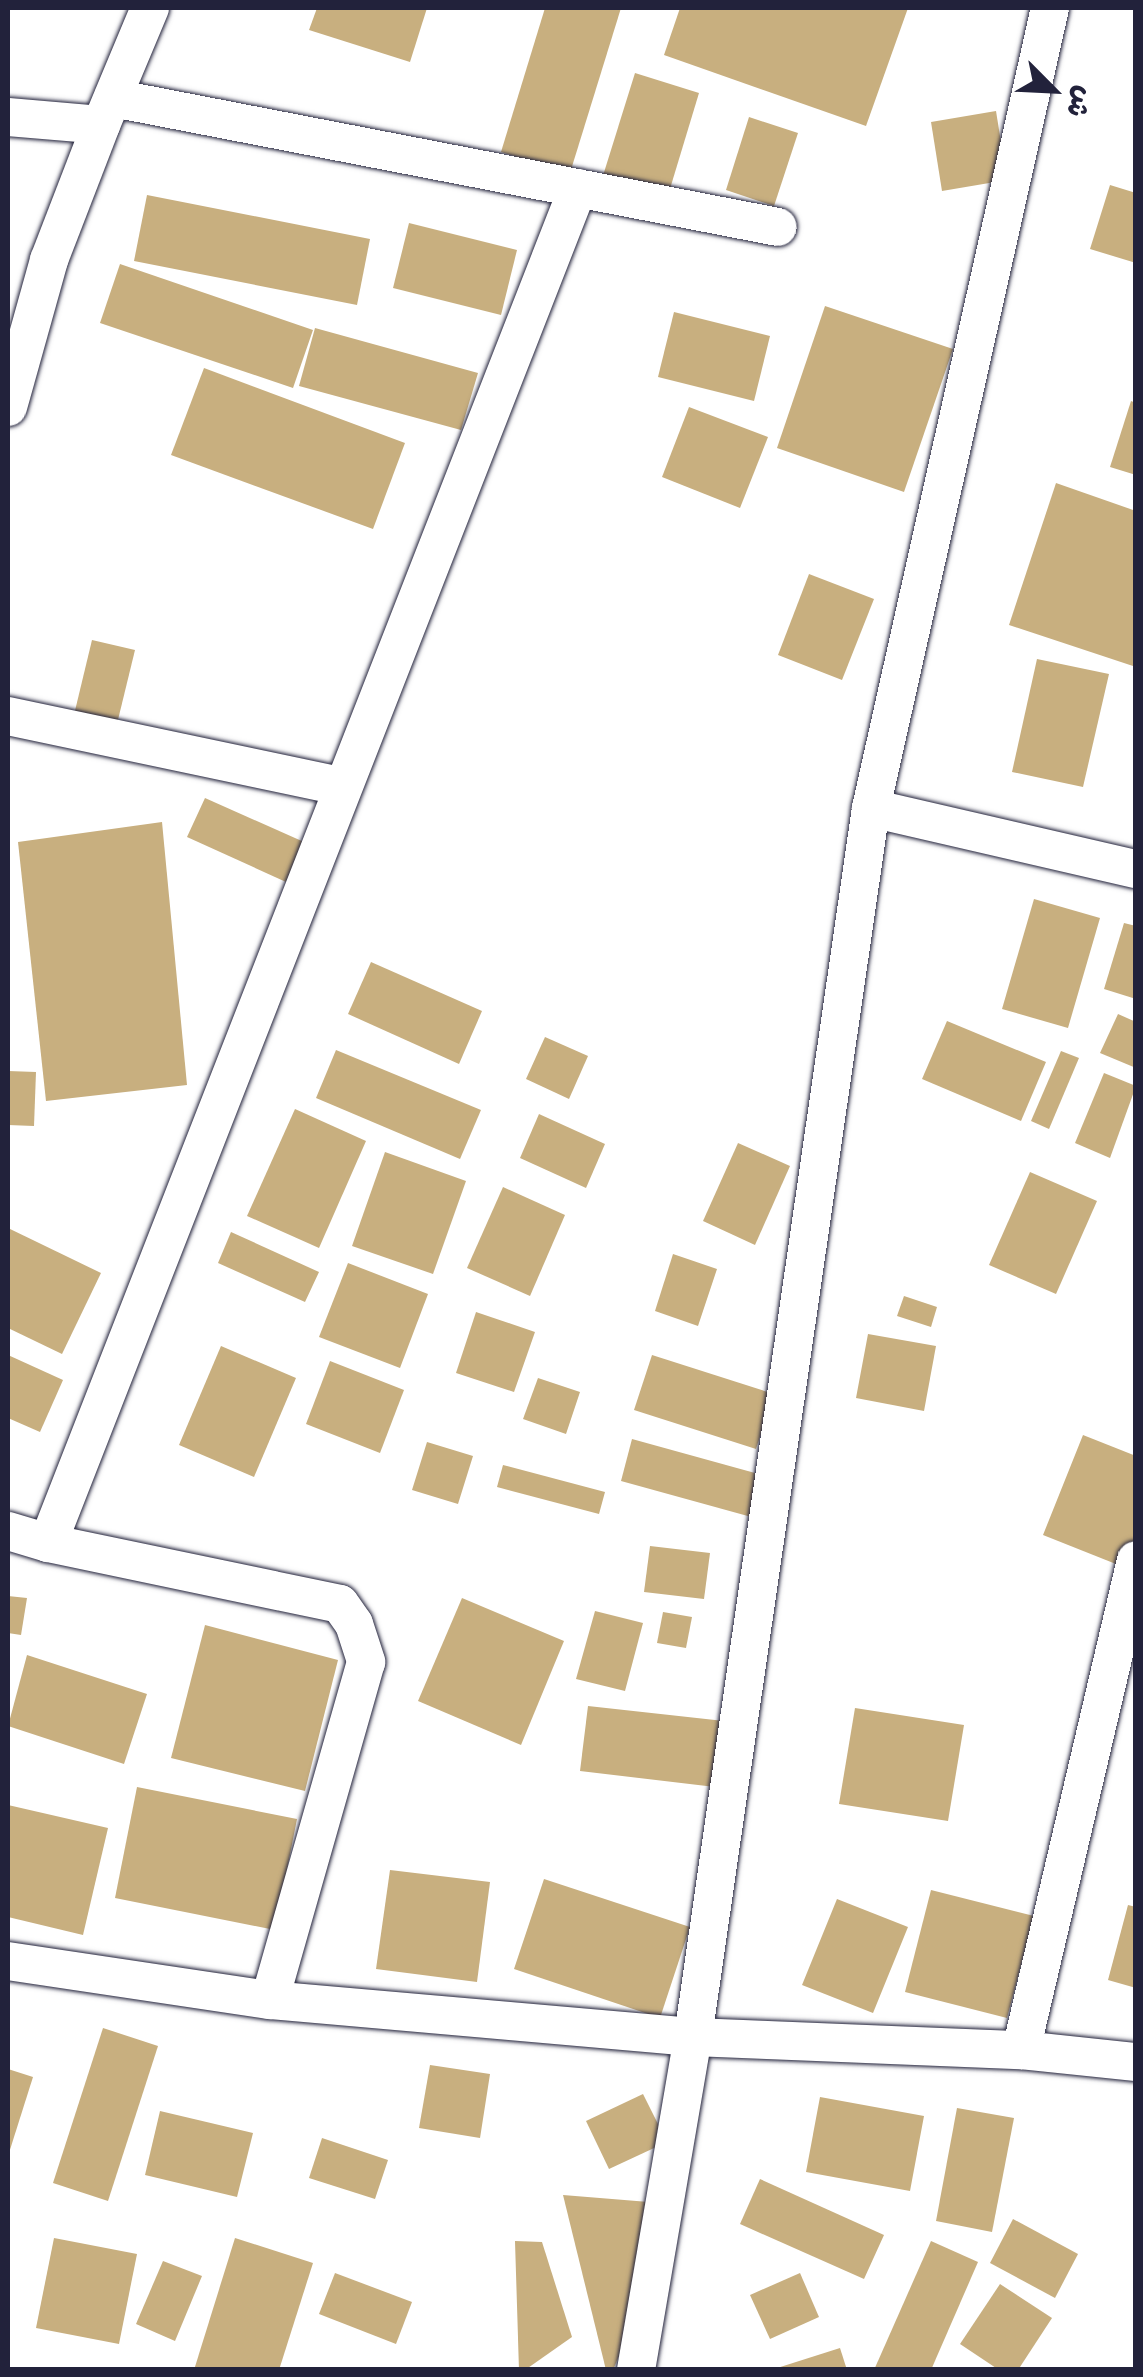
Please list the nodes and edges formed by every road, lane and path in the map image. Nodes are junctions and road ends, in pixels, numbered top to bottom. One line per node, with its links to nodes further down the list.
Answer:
1 (150, 8): 3 (street)
2 (1050, 8): 10 (street)
3 (107, 112): 4 (street); 5 (street); 7 (street)
4 (8, 116)
5 (578, 188): 6 (street); 9 (street)
6 (778, 227)
7 (8, 406)
8 (8, 716): 9 (street)
9 (340, 786): 13 (street)
10 (871, 808): 11 (street); 17 (street)
11 (1136, 870)
12 (8, 1532): 13 (street)
13 (48, 1542): 16 (street)
14 (1136, 1560): 18 (street)
15 (8, 1961): 16 (street)
16 (270, 2000): 17 (street)
17 (693, 2037): 18 (street); 20 (street)
18 (1020, 2050): 19 (street)
19 (1136, 2062)
20 (636, 2370)

